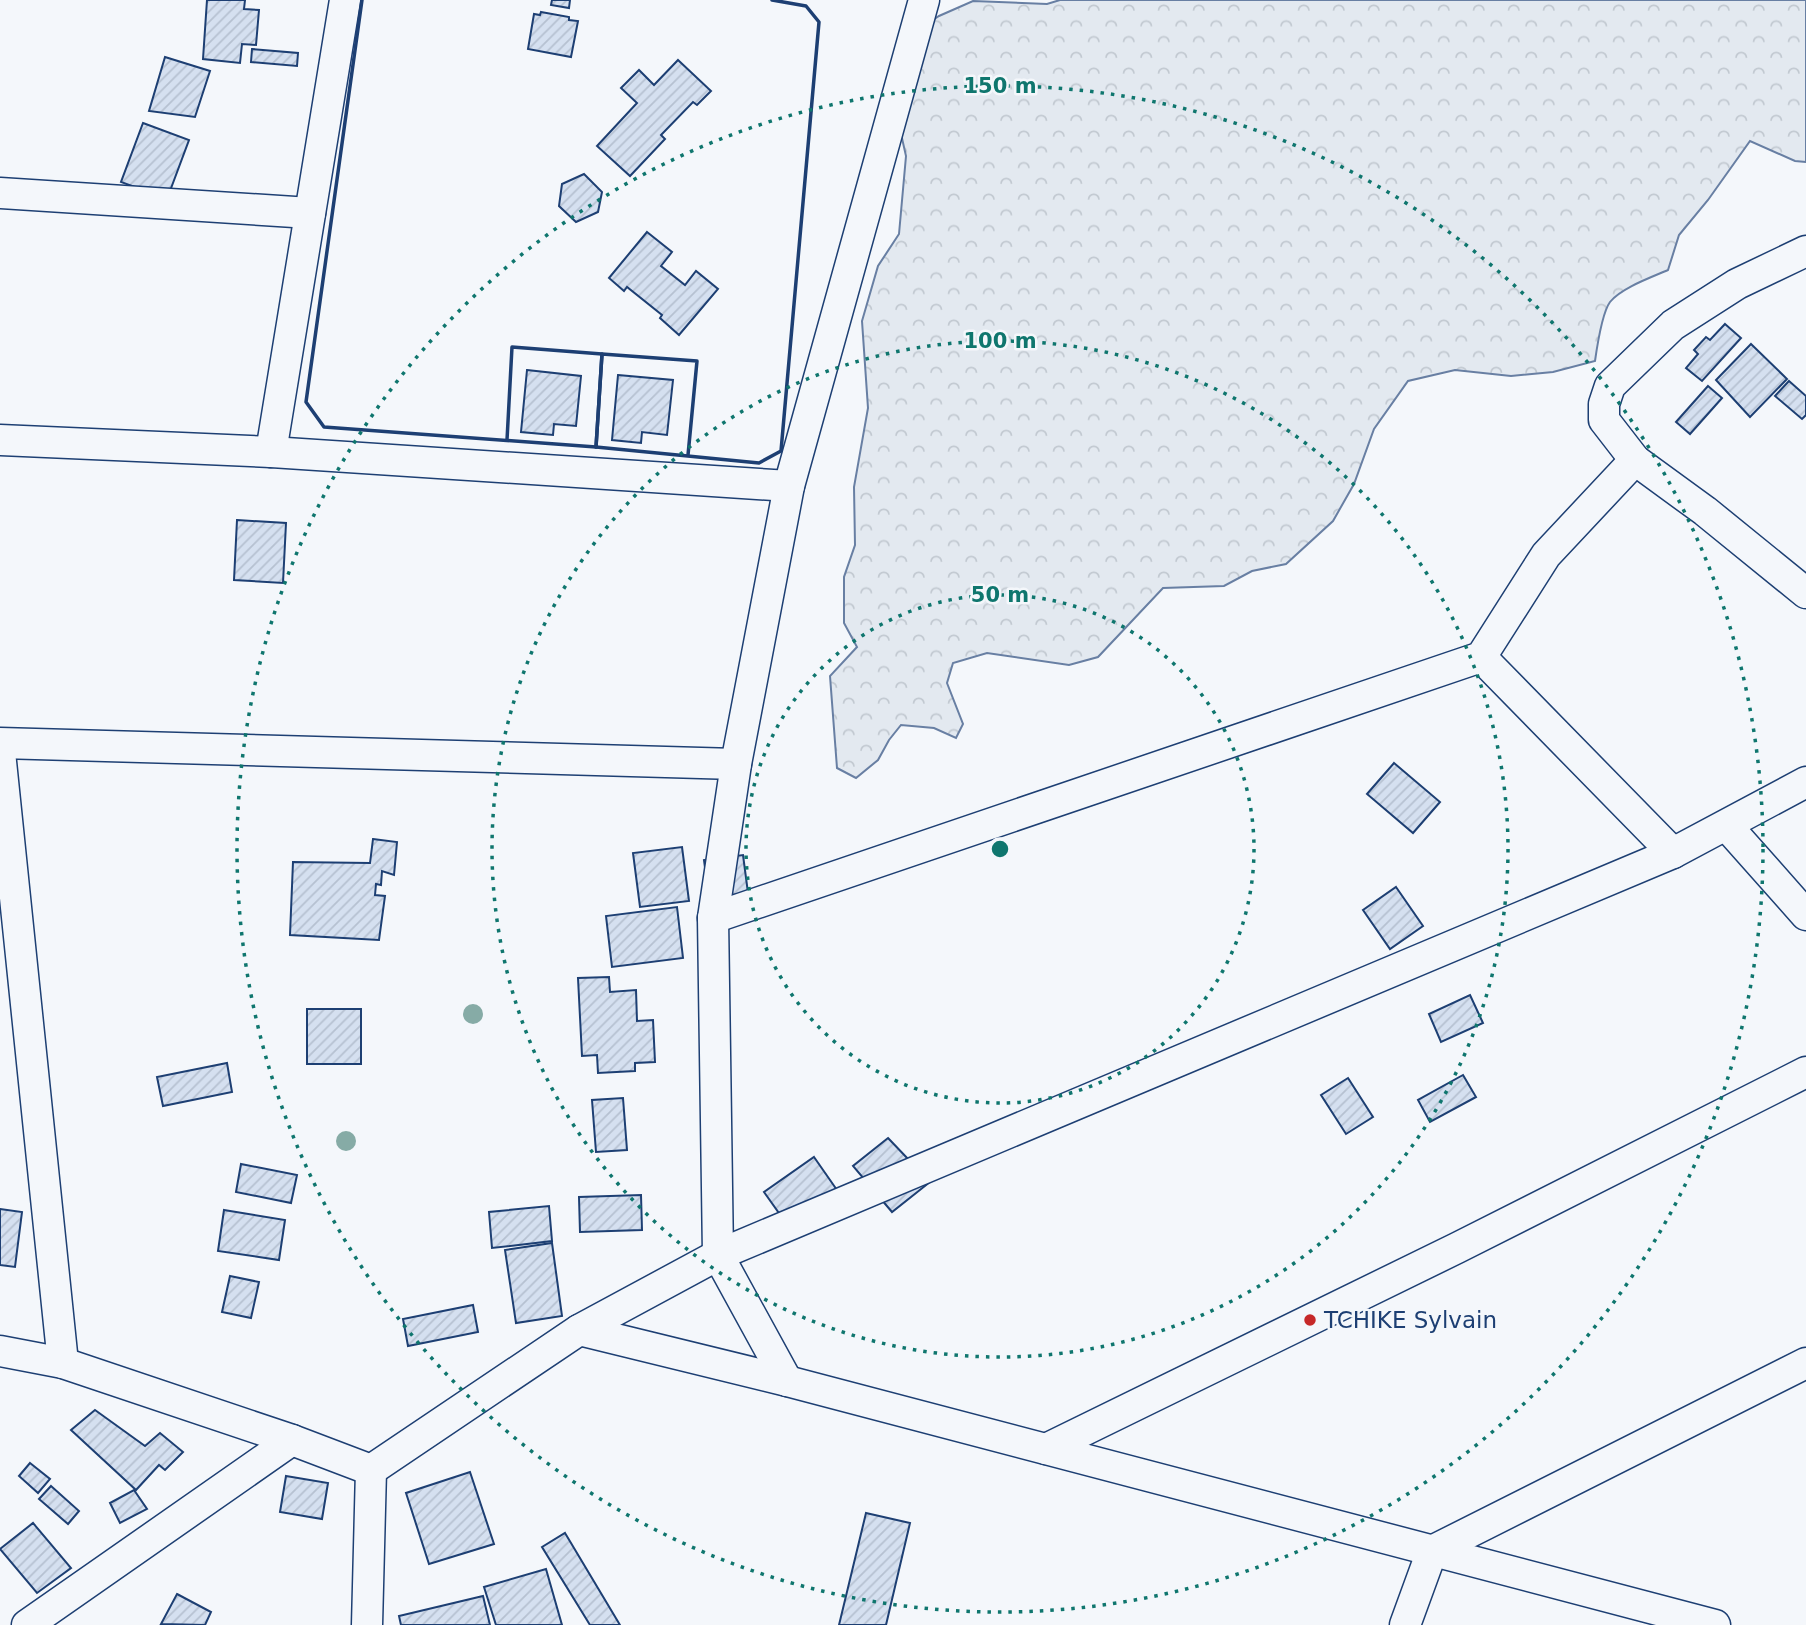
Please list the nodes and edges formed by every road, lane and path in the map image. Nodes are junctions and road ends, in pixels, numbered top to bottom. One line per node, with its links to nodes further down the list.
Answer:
1 (345, 0): 4 (street)
2 (924, 0): 9 (street)
3 (0, 193): 4 (street)
4 (310, 213): 7 (street)
5 (1806, 251): 8 (street)
6 (0, 440): 7 (street)
7 (271, 452): 9 (street)
8 (1635, 460): 10 (street); 11 (street)
9 (789, 486): 14 (street)
10 (1806, 593)
11 (1480, 657): 17 (street); 19 (street)
12 (0, 743): 14 (street)
13 (0, 752): 24 (street)
14 (736, 764): 19 (street)
15 (1806, 782): 16 (street)
16 (1727, 826): 17 (street); 18 (street)
17 (1674, 853): 21 (street)
18 (1806, 915)
19 (713, 918): 21 (street)
20 (1806, 1072): 28 (street)
21 (718, 1255): 22 (street); 26 (street)
22 (579, 1330): 26 (street); 29 (street)
23 (0, 1351): 24 (street)
24 (63, 1363): 27 (street)
25 (1806, 1363): 30 (street)
26 (787, 1381): 28 (street)
27 (292, 1440): 29 (street); 32 (street)
28 (1046, 1449): 30 (street)
29 (371, 1470): 33 (street)
30 (1432, 1551): 31 (street); 34 (street)
31 (1700, 1623)
32 (27, 1625)
33 (367, 1625)
34 (1405, 1625)

